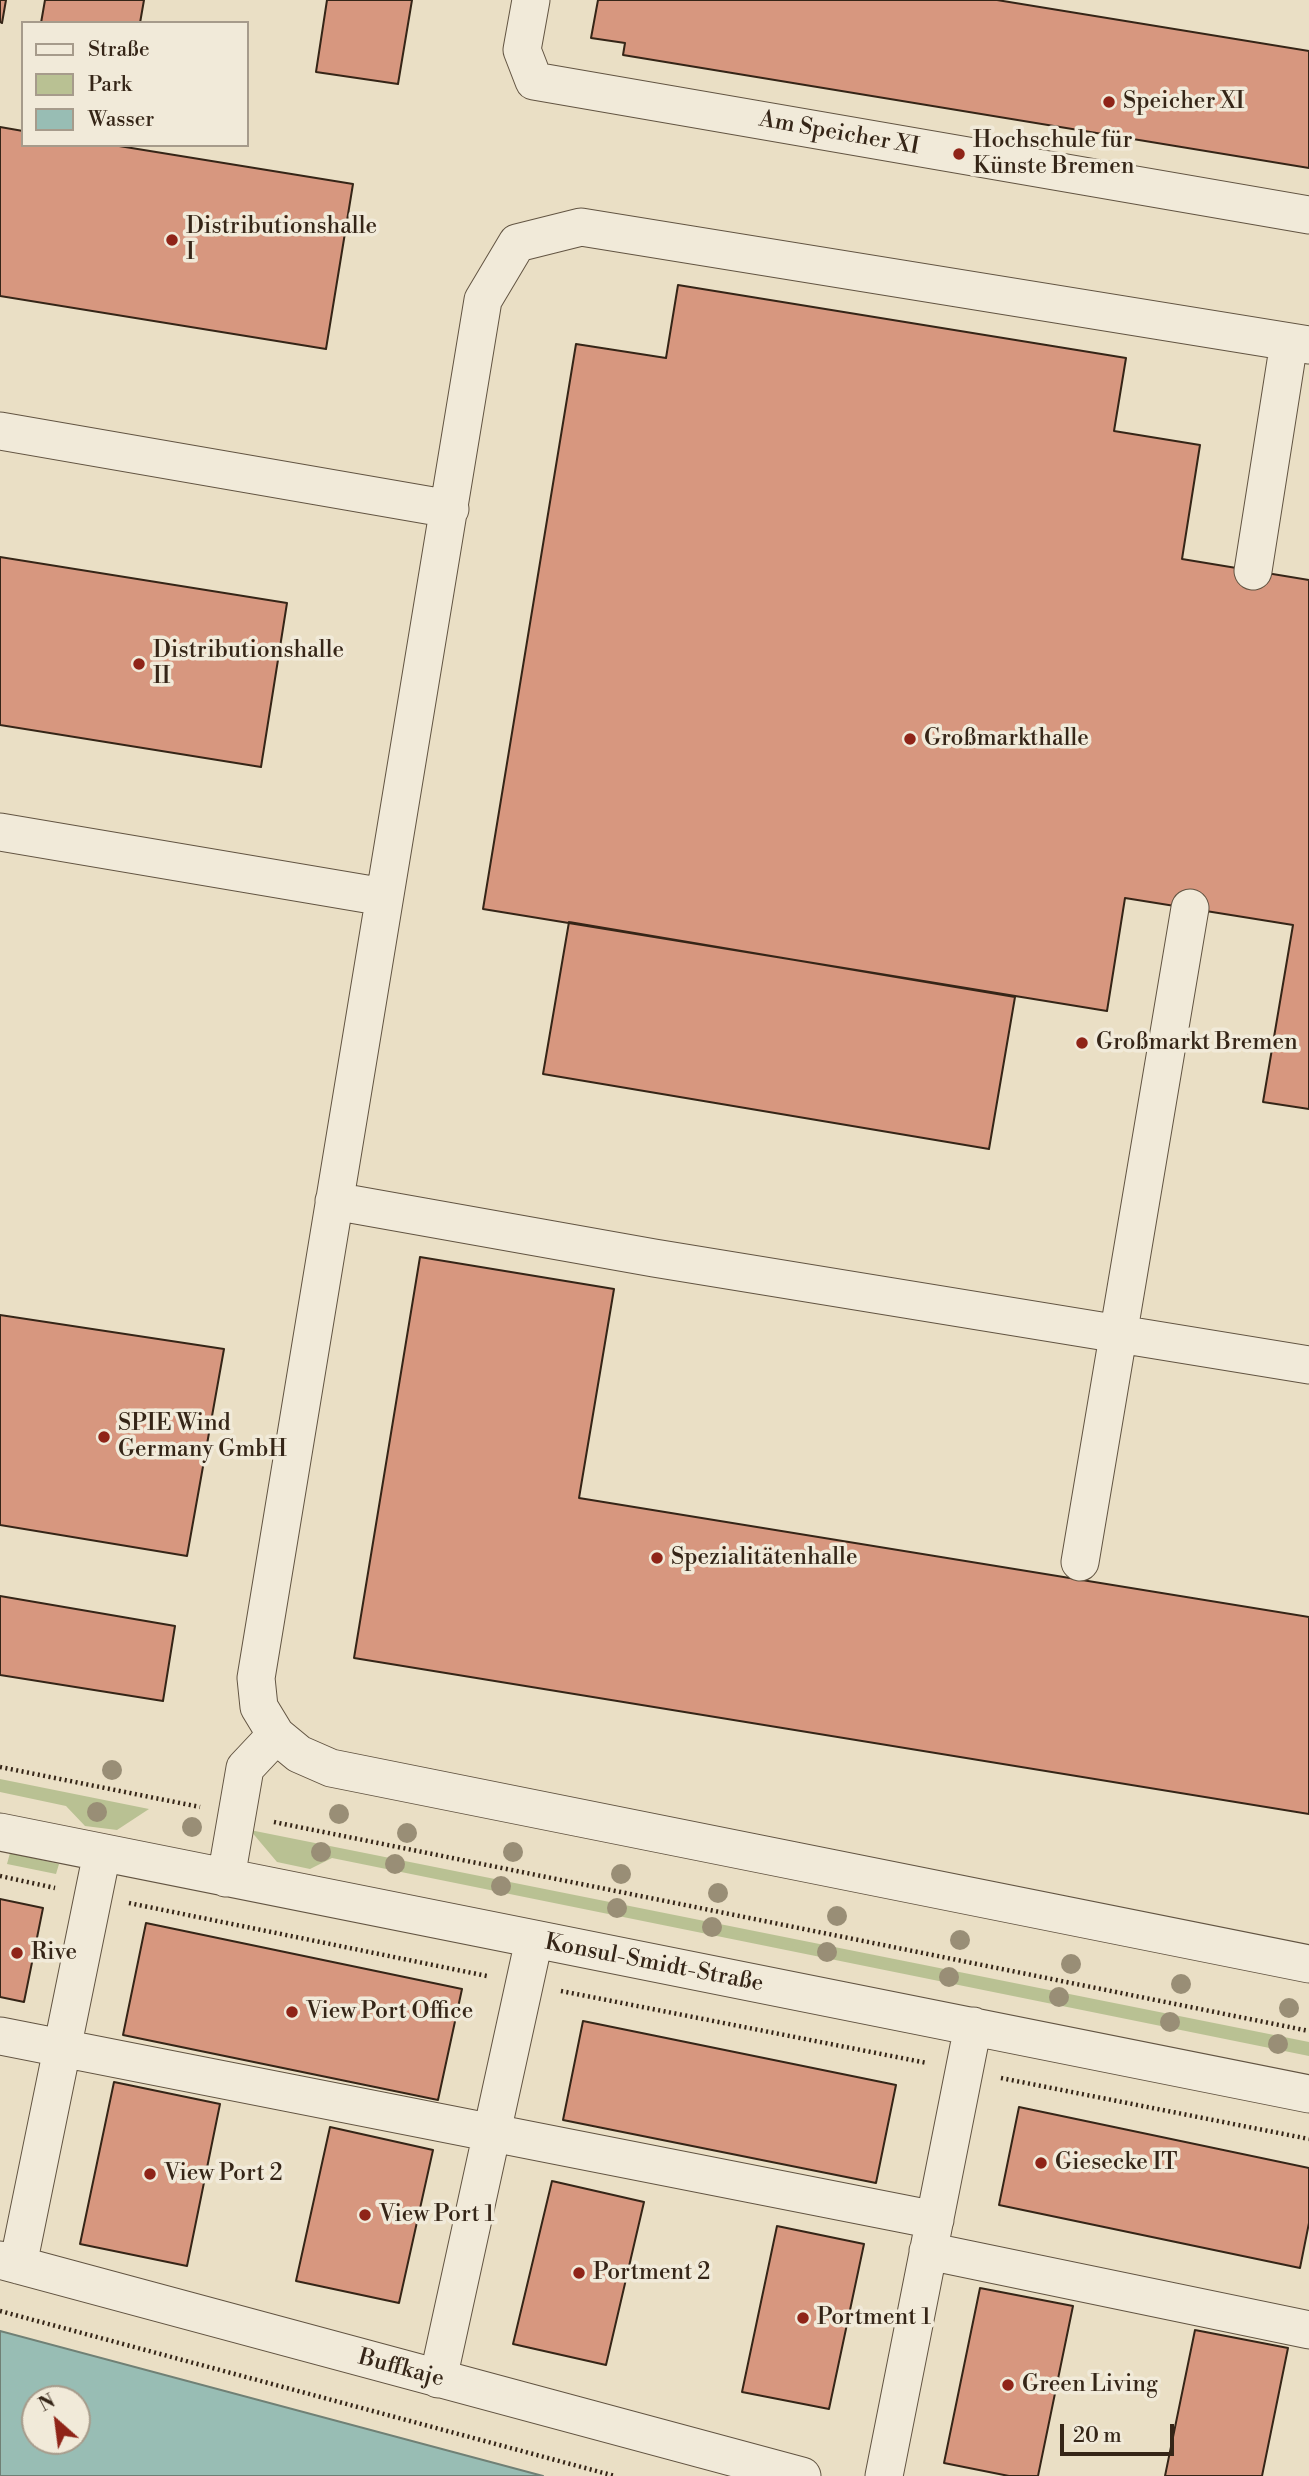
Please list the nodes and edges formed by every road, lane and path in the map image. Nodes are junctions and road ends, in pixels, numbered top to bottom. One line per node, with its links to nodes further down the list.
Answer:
1 (531, 0): 2 (street, Am Speicher XI)
2 (1309, 215)
3 (1299, 343): 5 (street); 6 (street)
4 (0, 431): 5 (street)
5 (450, 509): 8 (street)
6 (1253, 571)
7 (0, 832): 8 (street)
8 (384, 897): 10 (street)
9 (1190, 908): 11 (street)
10 (334, 1202): 11 (street); 14 (street)
11 (1117, 1334): 12 (street); 13 (street)
12 (1309, 1365)
13 (1080, 1562)
14 (276, 1735): 16 (street); 23 (street)
15 (0, 1767): 16 (path)
16 (237, 1815): 20 (street); 26 (path)
17 (0, 1832): 18 (street, Konsul-Smidt-Straße)
18 (102, 1853): 20 (street, Konsul-Smidt-Straße); 21 (street)
19 (0, 1877): 21 (path)
20 (226, 1878): 22 (street, Konsul-Smidt-Straße)
21 (93, 1896): 24 (path); 28 (street)
22 (534, 1940): 24 (street); 25 (street, Konsul-Smidt-Straße)
23 (1309, 1964)
24 (525, 1984): 29 (path); 32 (street)
25 (973, 2026): 29 (street); 30 (street, Konsul-Smidt-Straße)
26 (1309, 2031)
27 (0, 2036): 28 (street)
28 (59, 2066): 32 (street); 34 (street)
29 (964, 2070): 31 (path); 33 (street)
30 (1309, 2094)
31 (1309, 2139)
32 (489, 2145): 33 (street); 37 (street)
33 (930, 2245): 36 (street); 40 (street)
34 (9, 2263): 37 (street, Buffkaje)
35 (0, 2311): 38 (path, Buffkaje)
36 (1309, 2330)
37 (438, 2379): 39 (street, Buffkaje)
38 (615, 2476)
39 (802, 2476)
40 (884, 2476)

